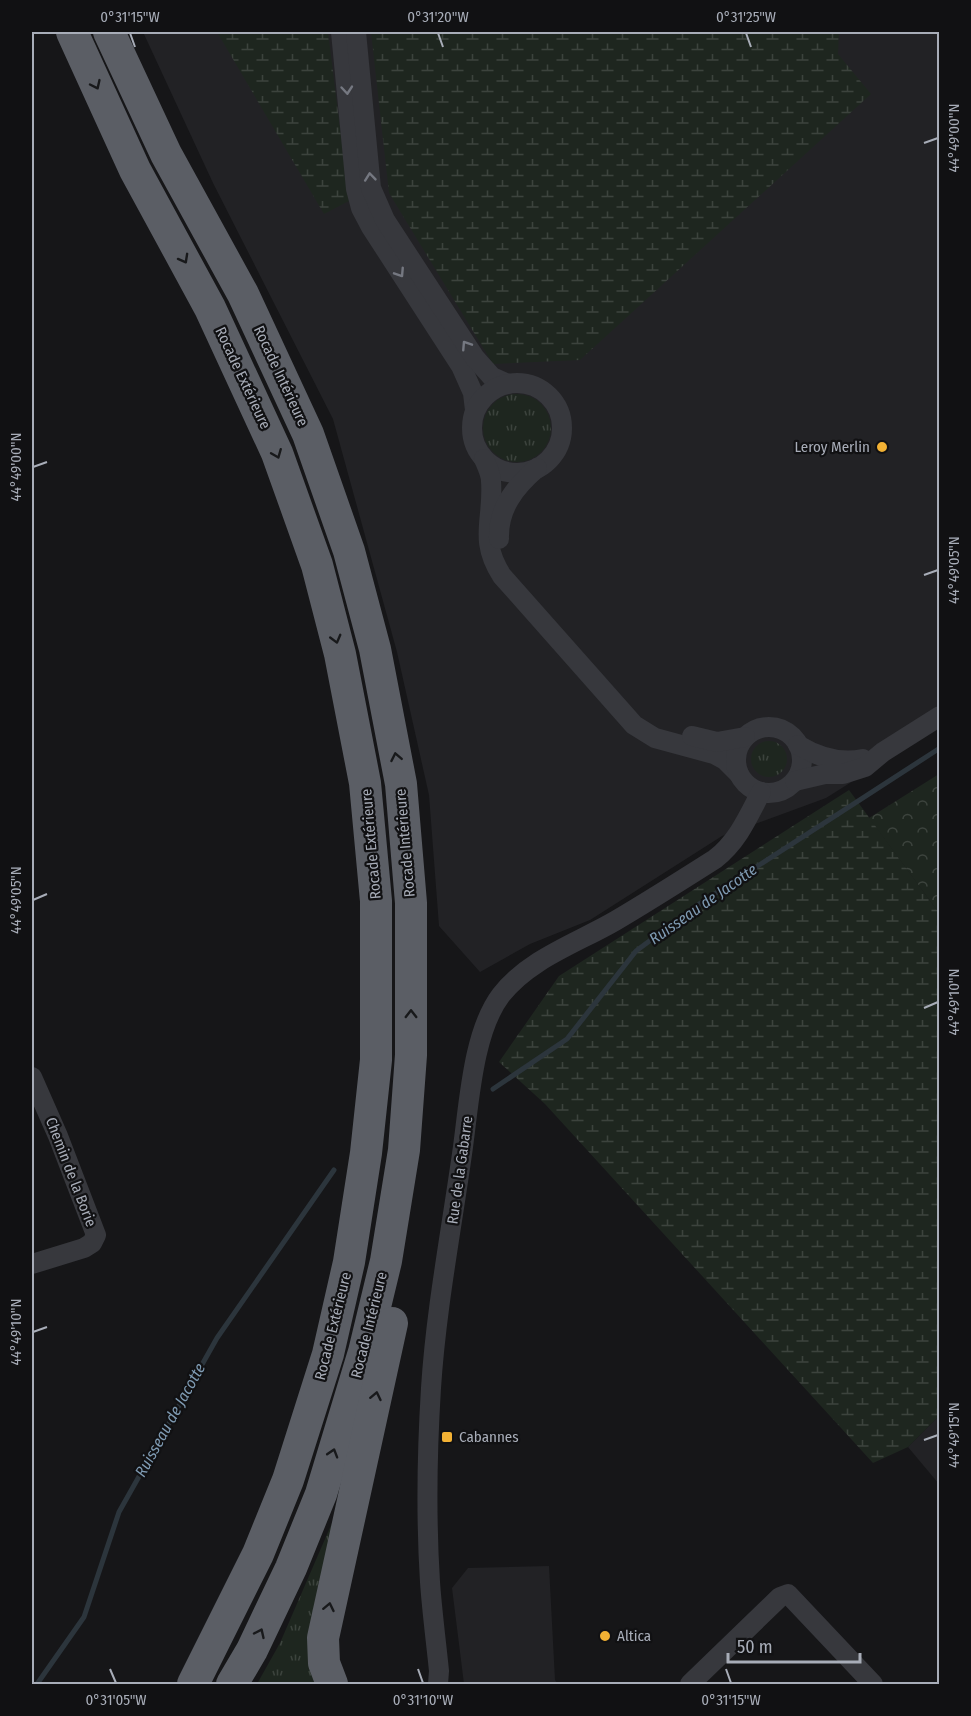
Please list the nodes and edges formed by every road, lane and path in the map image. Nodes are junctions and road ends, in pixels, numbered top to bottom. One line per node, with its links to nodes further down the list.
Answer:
1 (72, 32): 19 (highway, Rocade Extérieure, one-way to 19)
2 (109, 32): 16 (highway, Rocade Intérieure, one-way to 2)
3 (341, 32): 6 (street, one-way to 6)
4 (356, 32): 5 (street, one-way to 4)
5 (508, 384): 6 (street); 8 (street)
6 (475, 410): 7 (street)
7 (484, 459): 8 (street); 13 (street)
8 (537, 468): 10 (street)
9 (939, 716): 12 (street)
10 (746, 737): 11 (street); 13 (street)
11 (798, 745): 12 (street); 14 (street)
12 (883, 752): 14 (street)
13 (739, 774): 15 (street)
14 (795, 780): 15 (street)
15 (761, 792): 22 (street, Rue de la Gabarre)
16 (411, 1055): 20 (highway, Rocade Intérieure, one-way to 16); 21 (highway, one-way to 16)
17 (32, 1077): 18 (street, Chemin de la Borie)
18 (32, 1264)
19 (193, 1684)
20 (232, 1684)
21 (332, 1684)
22 (438, 1684)
23 (690, 1684): 24 (street)
24 (873, 1684)

